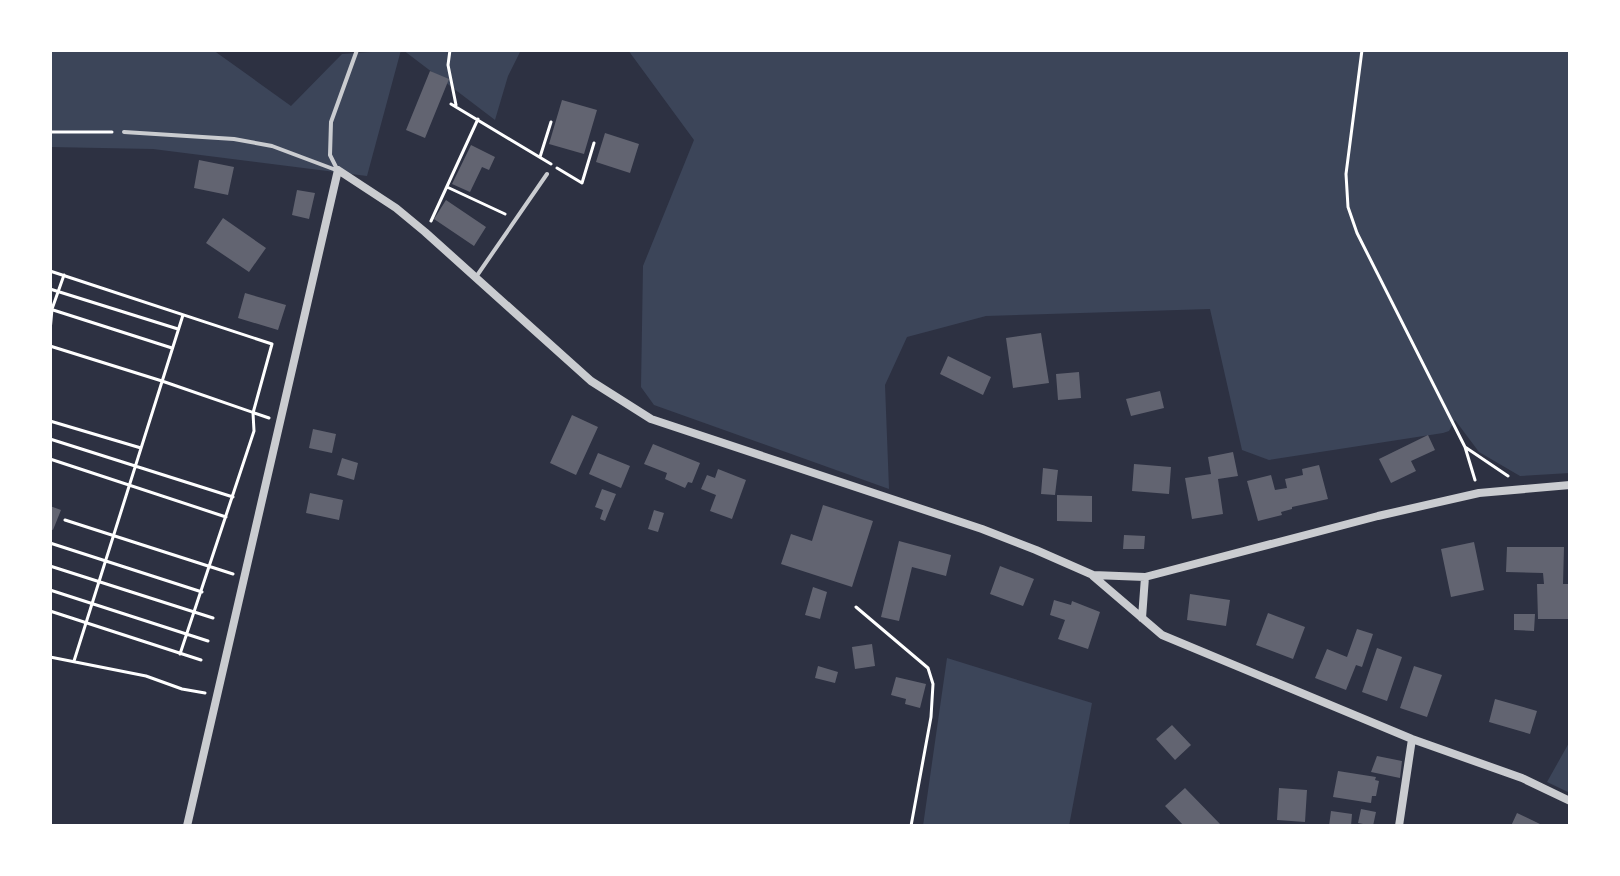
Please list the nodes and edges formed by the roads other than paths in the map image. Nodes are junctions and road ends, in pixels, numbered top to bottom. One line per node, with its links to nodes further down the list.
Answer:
1 (357, 50): 3 (lane)
2 (124, 132): 3 (lane)
3 (338, 170): 5 (street); 12 (street)
4 (547, 174): 5 (lane)
5 (476, 277): 7 (street)
6 (1570, 485): 8 (street)
7 (1093, 575): 8 (street); 9 (street)
8 (1145, 577): 9 (street)
9 (1142, 618): 10 (street)
10 (1412, 739): 11 (street); 13 (street)
11 (1570, 801)
12 (187, 826)
13 (1399, 826)

